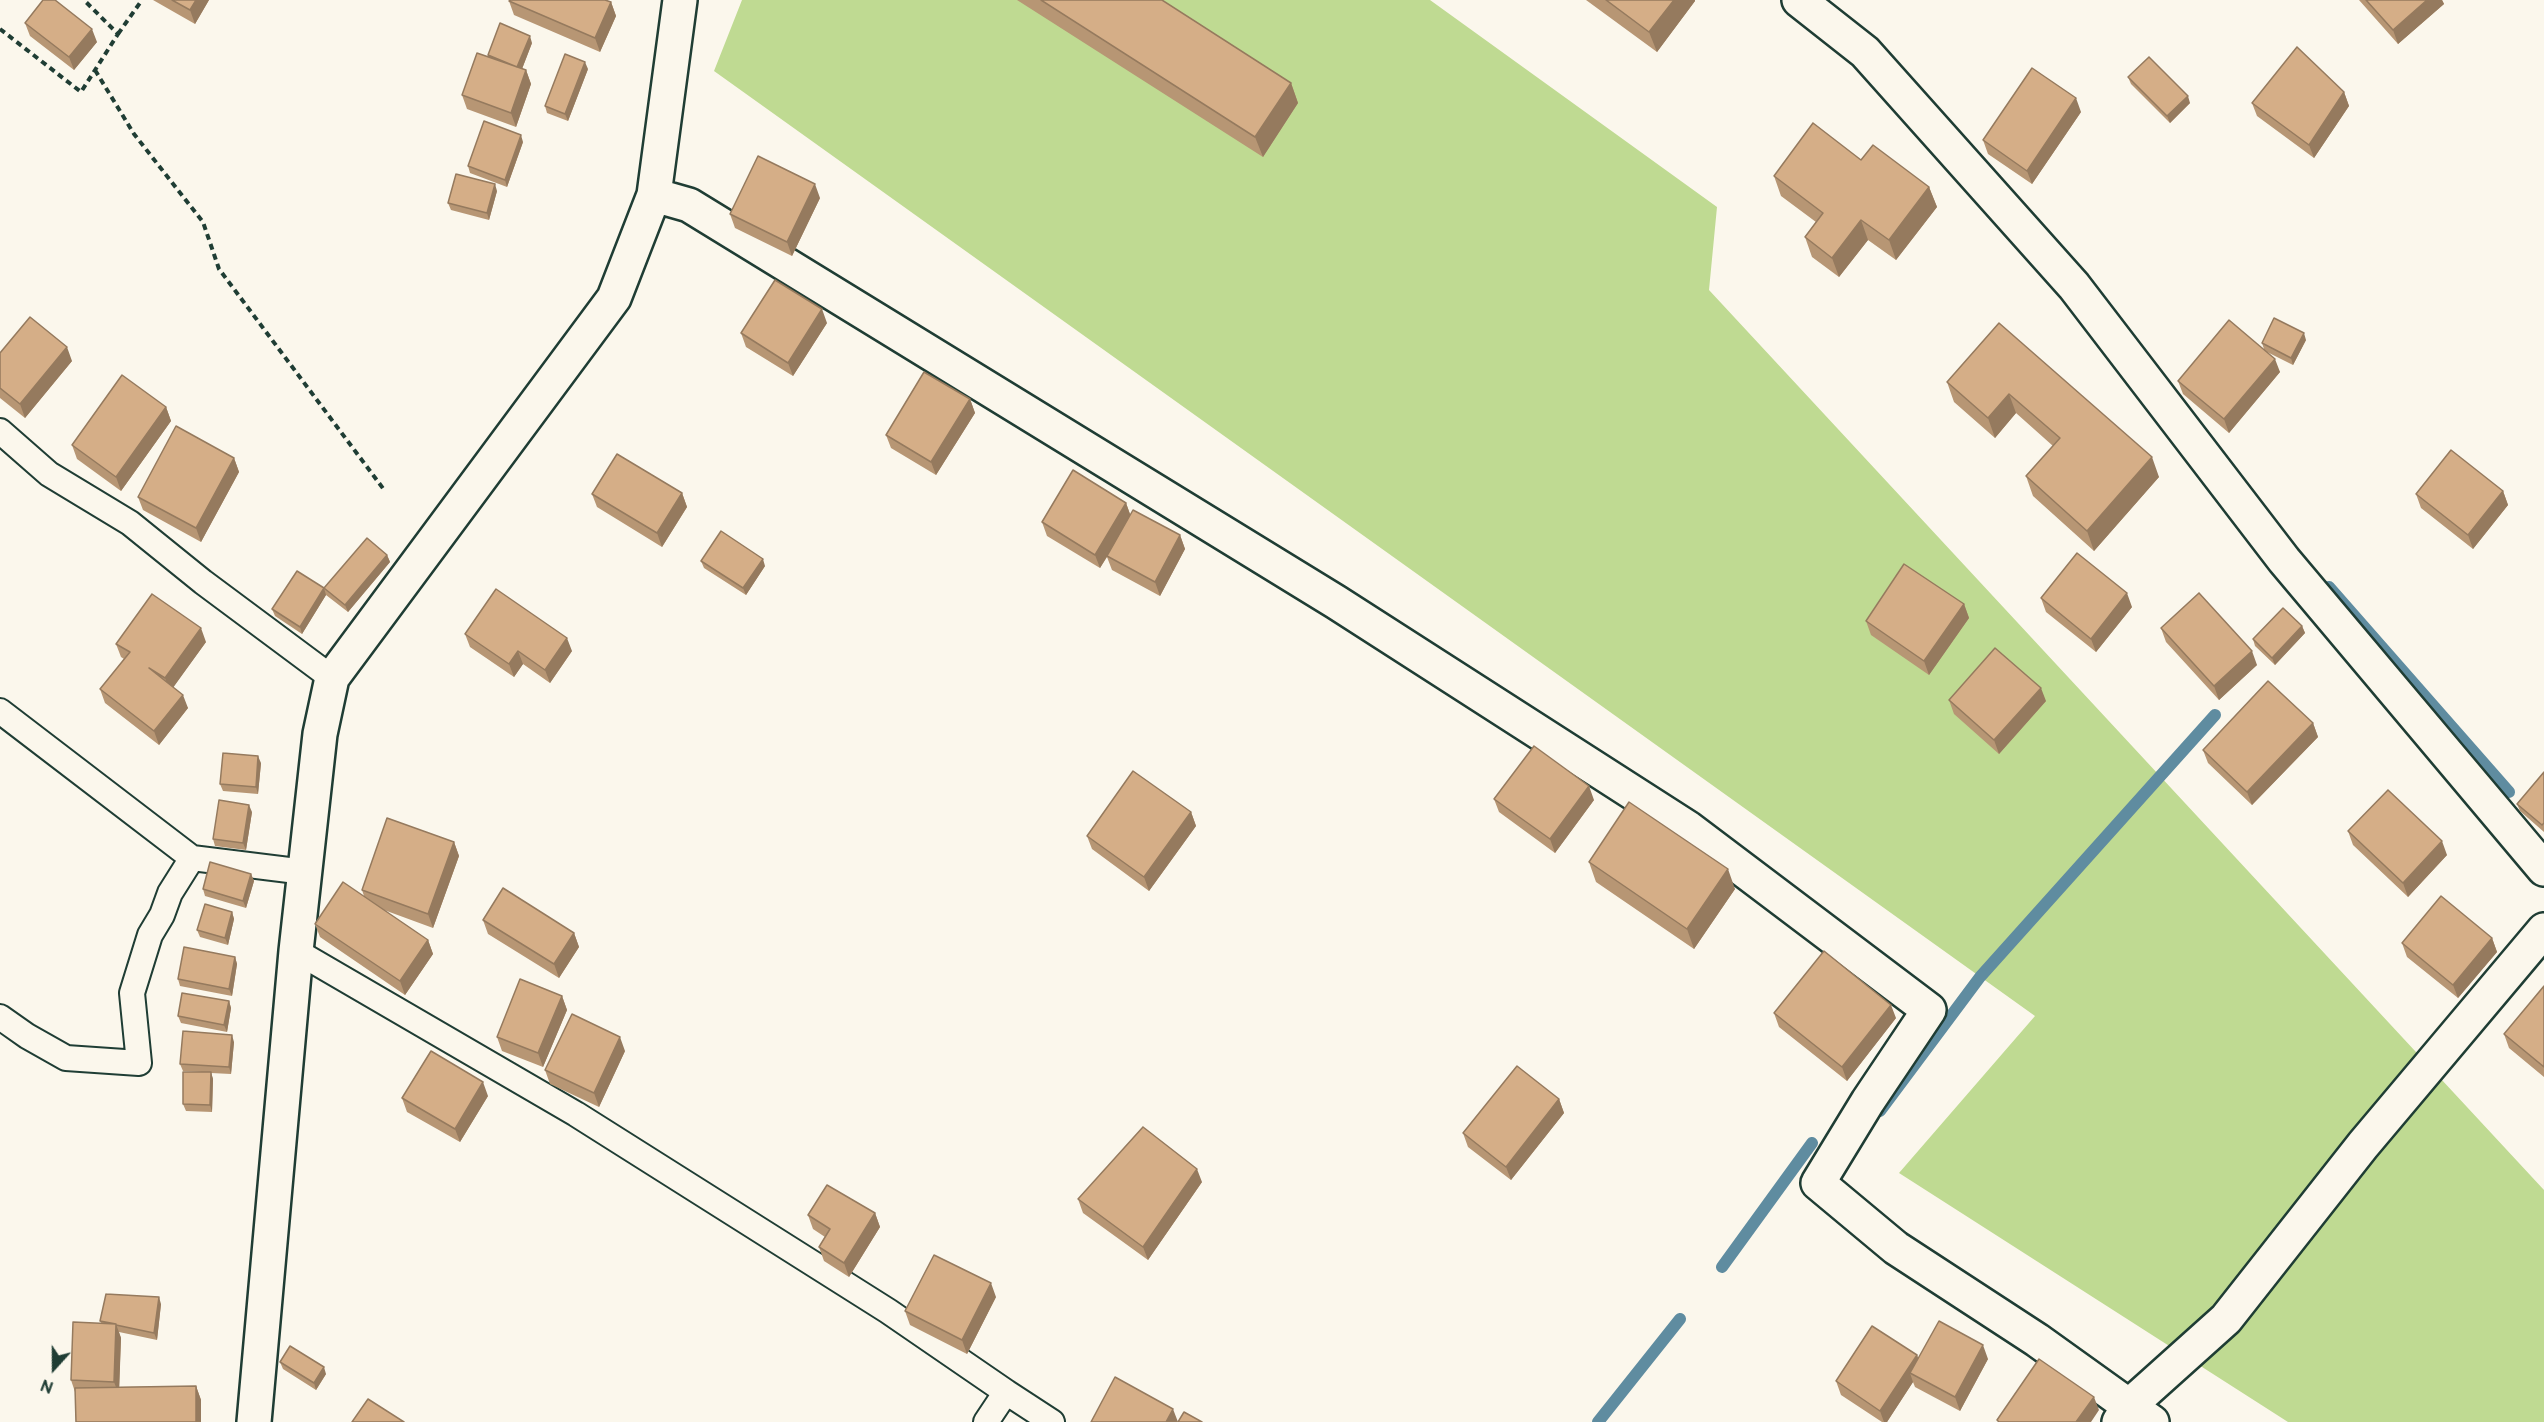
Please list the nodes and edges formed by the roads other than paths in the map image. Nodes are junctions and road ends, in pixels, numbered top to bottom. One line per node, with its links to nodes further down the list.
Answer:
1 (680, 0): 3 (street)
2 (1798, 0): 8 (street)
3 (654, 195): 5 (street); 14 (street)
4 (0, 431): 5 (lane)
5 (332, 678): 9 (street)
6 (0, 711): 7 (lane)
7 (192, 858): 9 (lane); 12 (lane)
8 (2544, 868)
9 (305, 872): 11 (street)
10 (2544, 930): 14 (street)
11 (296, 951): 13 (lane); 15 (street)
12 (0, 1017)
13 (1006, 1392): 16 (lane); 17 (lane)
14 (2134, 1417)
15 (254, 1422)
16 (986, 1422)
17 (1052, 1422)

